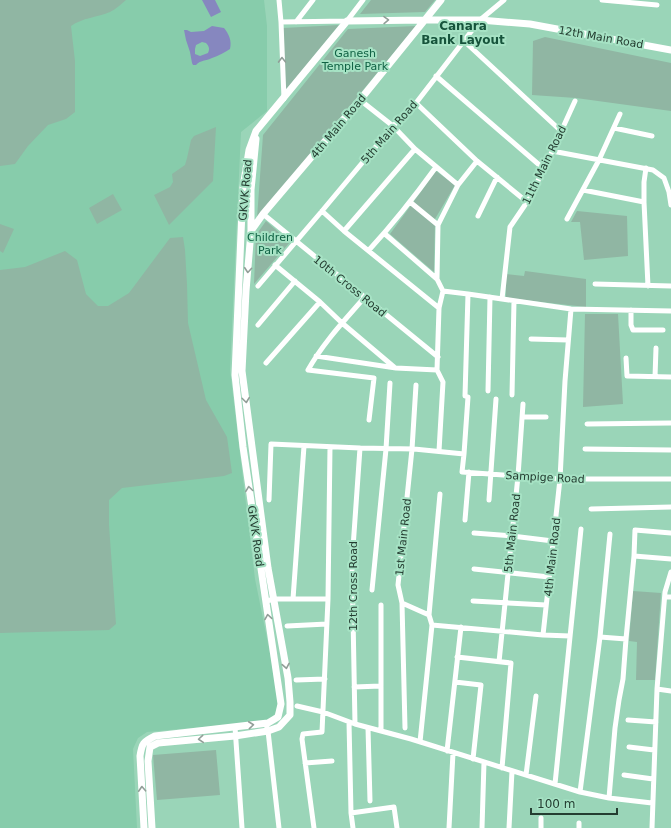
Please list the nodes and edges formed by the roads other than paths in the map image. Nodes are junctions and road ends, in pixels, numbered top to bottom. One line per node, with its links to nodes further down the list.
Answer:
1 (279, 0): 11 (street)
2 (313, 0): 12 (street)
3 (363, 0): 10 (street)
4 (442, 0): 8 (main road)
5 (504, 0): 9 (street, 5th Main Road)
6 (602, 0): 7 (street)
7 (657, 5)
8 (425, 20): 9 (main road, 12th Main Road); 10 (main road, one-way to 8); 17 (main road, 4th Main Road)
9 (480, 20): 13 (street, 5th Main Road); 14 (main road, 12th Main Road)
10 (347, 21): 12 (street); 16 (main road, GKVK Road)
11 (281, 22): 12 (street); 16 (street, one-way to 11)
12 (296, 22)
13 (464, 41): 15 (street, 5th Main Road); 24 (street)
14 (671, 50)
15 (436, 76): 19 (street, 5th Main Road); 32 (street)
16 (284, 99): 23 (main road, GKVK Road)
17 (360, 100): 21 (street); 41 (main road, 4th Main Road)
18 (575, 101): 24 (street, 11th Main Road)
19 (416, 103): 21 (street, 5th Main Road); 29 (street)
20 (620, 114): 22 (street)
21 (393, 126): 26 (street); 40 (street, 5th Main Road)
22 (614, 128): 25 (street); 28 (street)
23 (256, 131): 45 (main road, GKVK Road); 48 (main road, GKVK Road)
24 (561, 131): 27 (street, 11th Main Road)
25 (652, 136)
26 (415, 149): 30 (street); 46 (street)
27 (552, 151): 28 (street); 32 (street, 11th Main Road)
28 (599, 160): 31 (street); 35 (street)
29 (477, 161): 33 (street); 34 (street)
30 (436, 167): 34 (street); 36 (street)
31 (646, 168): 38 (street); 39 (street)
32 (544, 169): 37 (street, 11th Main Road)
33 (496, 177): 37 (street); 42 (street)
34 (458, 185): 44 (street)
35 (583, 190): 38 (street); 43 (street)
36 (410, 202): 44 (street); 47 (street)
37 (527, 202): 63 (street, 11th Main Road)
38 (644, 202): 57 (street)
39 (671, 205)
40 (322, 211): 46 (street); 50 (street, 5th Main Road)
41 (263, 214): 45 (main road, 4th Main Road); 50 (street, 10th Cross Road)
42 (478, 216)
43 (567, 219)
44 (438, 225): 53 (street)
45 (251, 231): 49 (main road, GKVK Road)
46 (344, 231): 51 (street)
47 (385, 234): 51 (street); 53 (street)
48 (241, 242): 49 (main road); 97 (main road, GKVK Road)
49 (250, 242): 95 (main road, GKVK Road, one-way to 95)
50 (296, 242): 52 (street, 5th Main Road); 62 (street, 10th Cross Road)
51 (369, 250): 66 (street)
52 (275, 265): 54 (street); 56 (street, 5th Main Road)
53 (437, 279): 59 (street)
54 (295, 281): 65 (street); 71 (street)
55 (595, 284): 57 (street)
56 (258, 286)
57 (648, 286): 58 (street)
58 (671, 286)
59 (443, 291): 60 (street); 66 (street)
60 (468, 294): 61 (street); 105 (street)
61 (490, 297): 63 (street); 86 (street)
62 (364, 298): 70 (street); 77 (street, 10th Cross Road)
63 (502, 299): 64 (street)
64 (514, 301): 67 (street); 87 (street)
65 (320, 302): 70 (street); 79 (street)
66 (439, 308): 77 (street)
67 (571, 309): 68 (street); 74 (street, 4th Main Road)
68 (631, 310): 69 (street); 72 (street)
69 (671, 311)
70 (342, 323): 76 (street); 80 (street)
71 (258, 325)
72 (663, 330)
73 (531, 339): 74 (street)
74 (568, 340): 109 (street, 4th Main Road)
75 (656, 348): 82 (street)
76 (316, 356): 80 (street); 92 (street)
77 (438, 357): 81 (street)
78 (626, 358): 82 (street)
79 (266, 363)
80 (396, 368): 81 (street)
81 (437, 370): 104 (street)
82 (655, 377): 83 (street)
83 (671, 377)
84 (390, 383): 100 (street)
85 (416, 385): 101 (street, 1st Main Road)
86 (488, 391)
87 (512, 395)
88 (496, 399): 107 (street)
89 (523, 404): 90 (street, 5th Main Road)
90 (522, 417): 91 (street); 108 (street, 5th Main Road)
91 (546, 417)
92 (369, 420)
93 (671, 423): 94 (street)
94 (587, 424)
95 (252, 446): 97 (main road); 134 (main road, GKVK Road)
96 (304, 446): 98 (street); 112 (street); 132 (street)
97 (243, 447): 134 (main road, GKVK Road, one-way to 97)
98 (330, 447): 99 (street); 133 (street)
99 (360, 448): 100 (street); 156 (street, 12th Cross Road)
100 (386, 449): 101 (street); 129 (street)
101 (412, 449): 104 (street); 136 (street, 1st Main Road)
102 (585, 450): 103 (street)
103 (671, 450)
104 (439, 451): 105 (street)
105 (464, 454): 106 (street)
106 (469, 472): 107 (street, Sampige Road); 116 (street)
107 (491, 474): 108 (street, Sampige Road); 113 (street)
108 (518, 476): 109 (street, Sampige Road); 121 (street, 5th Main Road)
109 (560, 479): 110 (street, Sampige Road); 122 (street, 4th Main Road)
110 (671, 479)
111 (440, 494): 140 (street)
112 (269, 500)
113 (489, 500)
114 (671, 508): 115 (street)
115 (591, 509)
116 (465, 520)
117 (581, 528): 147 (street)
118 (474, 533): 121 (street)
119 (610, 534): 148 (street)
120 (671, 534): 123 (street)
121 (512, 536): 122 (street); 126 (street, 5th Main Road)
122 (553, 540): 128 (street, 4th Main Road)
123 (634, 556): 124 (street); 149 (street)
124 (671, 559)
125 (474, 569): 126 (street)
126 (508, 572): 128 (street); 137 (street, 5th Main Road)
127 (671, 572): 130 (street)
128 (549, 577): 139 (street, 4th Main Road)
129 (372, 590)
130 (665, 596): 131 (street); 157 (street)
131 (671, 597)
132 (293, 599): 133 (street); 134 (street)
133 (328, 599): 141 (street)
134 (269, 600): 166 (main road, GKVK Road, one-way to 134); 166 (main road, GKVK Road, one-way to 166)
135 (473, 601): 137 (street)
136 (402, 603): 140 (street); 168 (street, 1st Main Road)
137 (506, 603): 139 (street); 145 (street, 5th Main Road)
138 (381, 605): 155 (street)
139 (546, 605): 146 (street, 4th Main Road)
140 (429, 615): 142 (street)
141 (327, 624): 143 (street); 152 (street)
142 (432, 625): 144 (street); 171 (street)
143 (287, 626)
144 (461, 627): 145 (street); 150 (street)
145 (503, 630): 146 (street); 151 (street, 5th Main Road)
146 (543, 634): 147 (street)
147 (570, 636): 185 (street)
148 (600, 637): 149 (street); 186 (street)
149 (626, 639): 187 (street)
150 (457, 657): 151 (street); 154 (street)
151 (500, 662): 180 (street)
152 (325, 679): 153 (street); 161 (street)
153 (296, 680)
154 (455, 682): 174 (street); 176 (street)
155 (381, 686): 156 (street); 169 (street)
156 (354, 687): 164 (street, 12th Cross Road)
157 (657, 689): 158 (street); 163 (street)
158 (671, 691)
159 (536, 696): 182 (street)
160 (297, 706): 161 (street)
161 (323, 712): 164 (street); 179 (street)
162 (628, 720): 163 (street)
163 (656, 722): 173 (street)
164 (352, 723): 167 (street); 190 (street, 12th Cross Road)
165 (235, 727): 166 (main road, GKVK Road, one-way to 166); 170 (street); 192 (main road, GKVK Road, one-way to 165)
166 (267, 727): 170 (main road, GKVK Road); 195 (street)
167 (368, 728): 169 (street); 188 (street)
168 (406, 728)
169 (381, 731): 171 (street)
170 (235, 736): 193 (main road, GKVK Road, one-way to 193); 194 (street)
171 (420, 742): 174 (street)
172 (628, 747): 173 (street)
173 (654, 750): 184 (street)
174 (447, 751): 175 (street)
175 (453, 753): 176 (street); 199 (street)
176 (473, 759): 178 (street)
177 (332, 762): 179 (street)
178 (484, 762): 180 (street); 200 (street)
179 (305, 763): 196 (street)
180 (502, 768): 181 (street)
181 (512, 771): 182 (street); 201 (street)
182 (526, 775): 185 (street)
183 (624, 775): 184 (street)
184 (653, 779): 189 (street)
185 (555, 784): 186 (street)
186 (580, 792): 187 (street)
187 (609, 798): 189 (street)
188 (370, 801)
189 (652, 803): 203 (street)
190 (351, 813): 197 (street, 12th Cross Road); 198 (street)
191 (541, 818): 202 (street)
192 (144, 828)
193 (152, 828)
194 (242, 828)
195 (279, 828)
196 (314, 828)
197 (353, 828)
198 (397, 828)
199 (449, 828)
200 (482, 828)
201 (509, 828)
202 (540, 828)
203 (652, 828)

